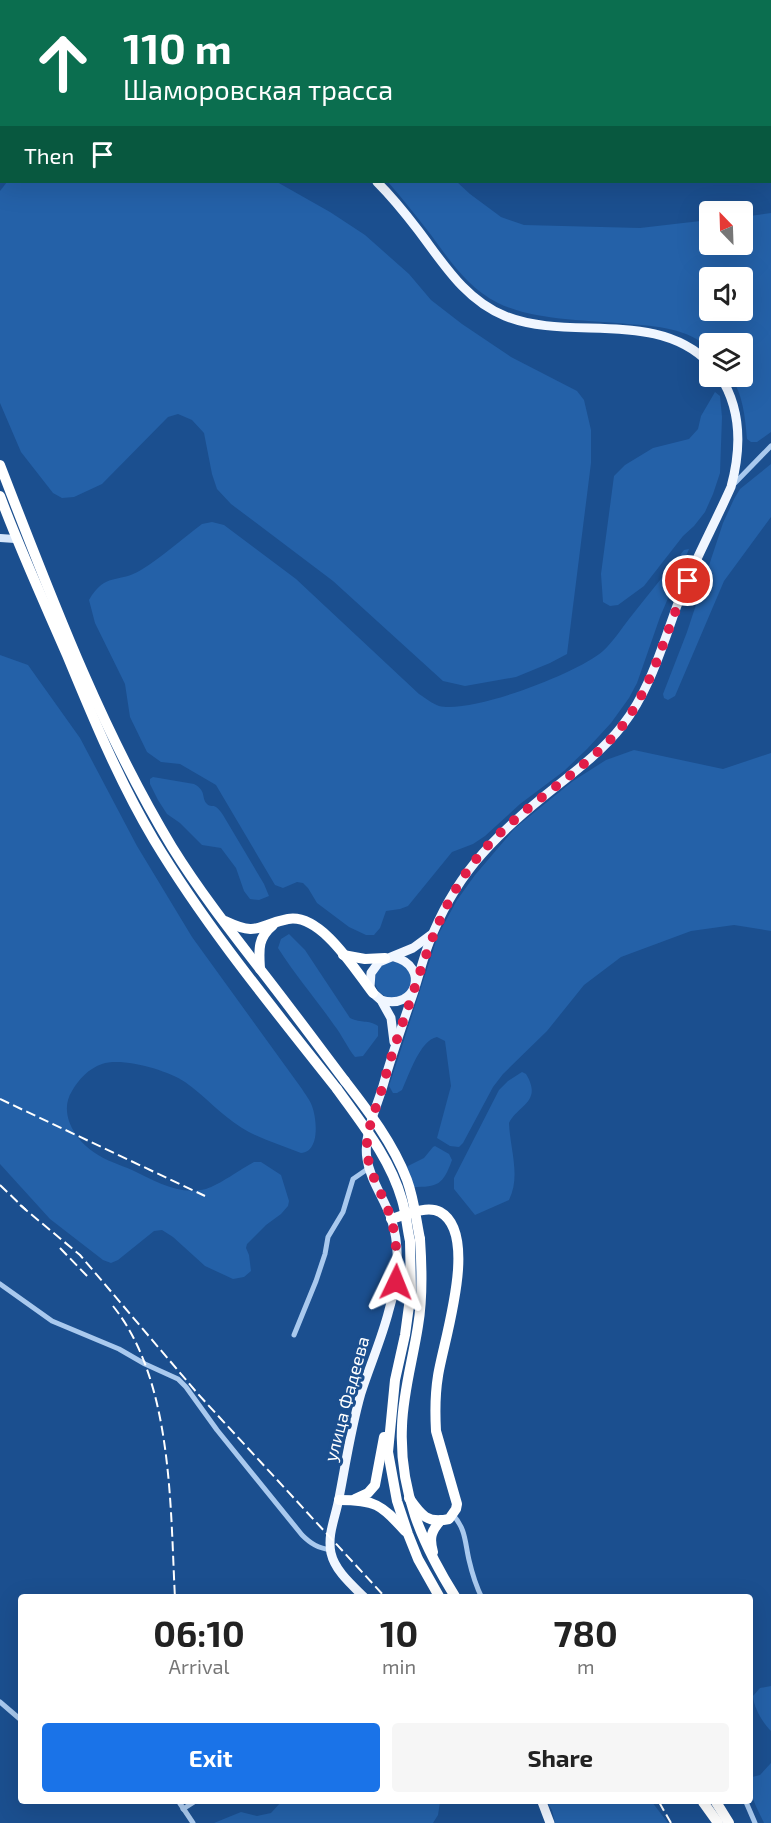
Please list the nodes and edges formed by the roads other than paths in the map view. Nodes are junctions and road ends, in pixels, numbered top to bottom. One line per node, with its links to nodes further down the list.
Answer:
1 (378, 183): 2 (main road)
2 (699, 356)
3 (726, 387): 6 (main road)
4 (771, 446): 6 (street)
5 (0, 465): 10 (highway)
6 (731, 487): 12 (main road)
7 (0, 496): 9 (highway)
8 (0, 538): 9 (main road)
9 (15, 538): 19 (highway)
10 (222, 920): 11 (highway); 15 (highway)
11 (275, 923): 13 (highway); 15 (highway)
12 (434, 932): 14 (main road); 16 (main road)
13 (344, 955): 14 (highway); 17 (highway)
14 (389, 958): 16 (main road); 17 (main road)
15 (261, 969): 19 (highway)
16 (415, 987): 17 (main road); 18 (main road)
17 (377, 997): 18 (main road)
18 (394, 1046): 20 (main road)
19 (341, 1085): 22 (highway, bridge)
20 (369, 1168): 21 (main road, улица Фадеева); 24 (street)
21 (391, 1219): 28 (main road, улица Фадеева); 29 (highway)
22 (415, 1240): 25 (highway); 26 (highway)
23 (0, 1284): 32 (street)
24 (294, 1335)
25 (389, 1429): 27 (highway); 31 (highway)
26 (409, 1498): 30 (highway); 33 (highway)
27 (355, 1499): 28 (highway); 31 (highway)
28 (339, 1500): 32 (main road, улица Фадеева)
29 (453, 1515): 30 (highway); 37 (street)
30 (441, 1520): 33 (highway)
31 (408, 1534): 35 (highway)
32 (331, 1550): 34 (main road)
33 (438, 1570): 36 (highway)
34 (361, 1594)
35 (438, 1594)
36 (453, 1594)
37 (480, 1594)
38 (0, 1702): 39 (street)
39 (18, 1717)
40 (180, 1804): 46 (street)
41 (191, 1804): 46 (street)
42 (543, 1804): 48 (main road)
43 (704, 1804): 49 (highway)
44 (717, 1804): 50 (highway)
45 (747, 1804): 51 (street)
46 (183, 1809): 47 (street)
47 (193, 1823)
48 (550, 1823)
49 (718, 1823)
50 (729, 1823)
51 (755, 1823)

